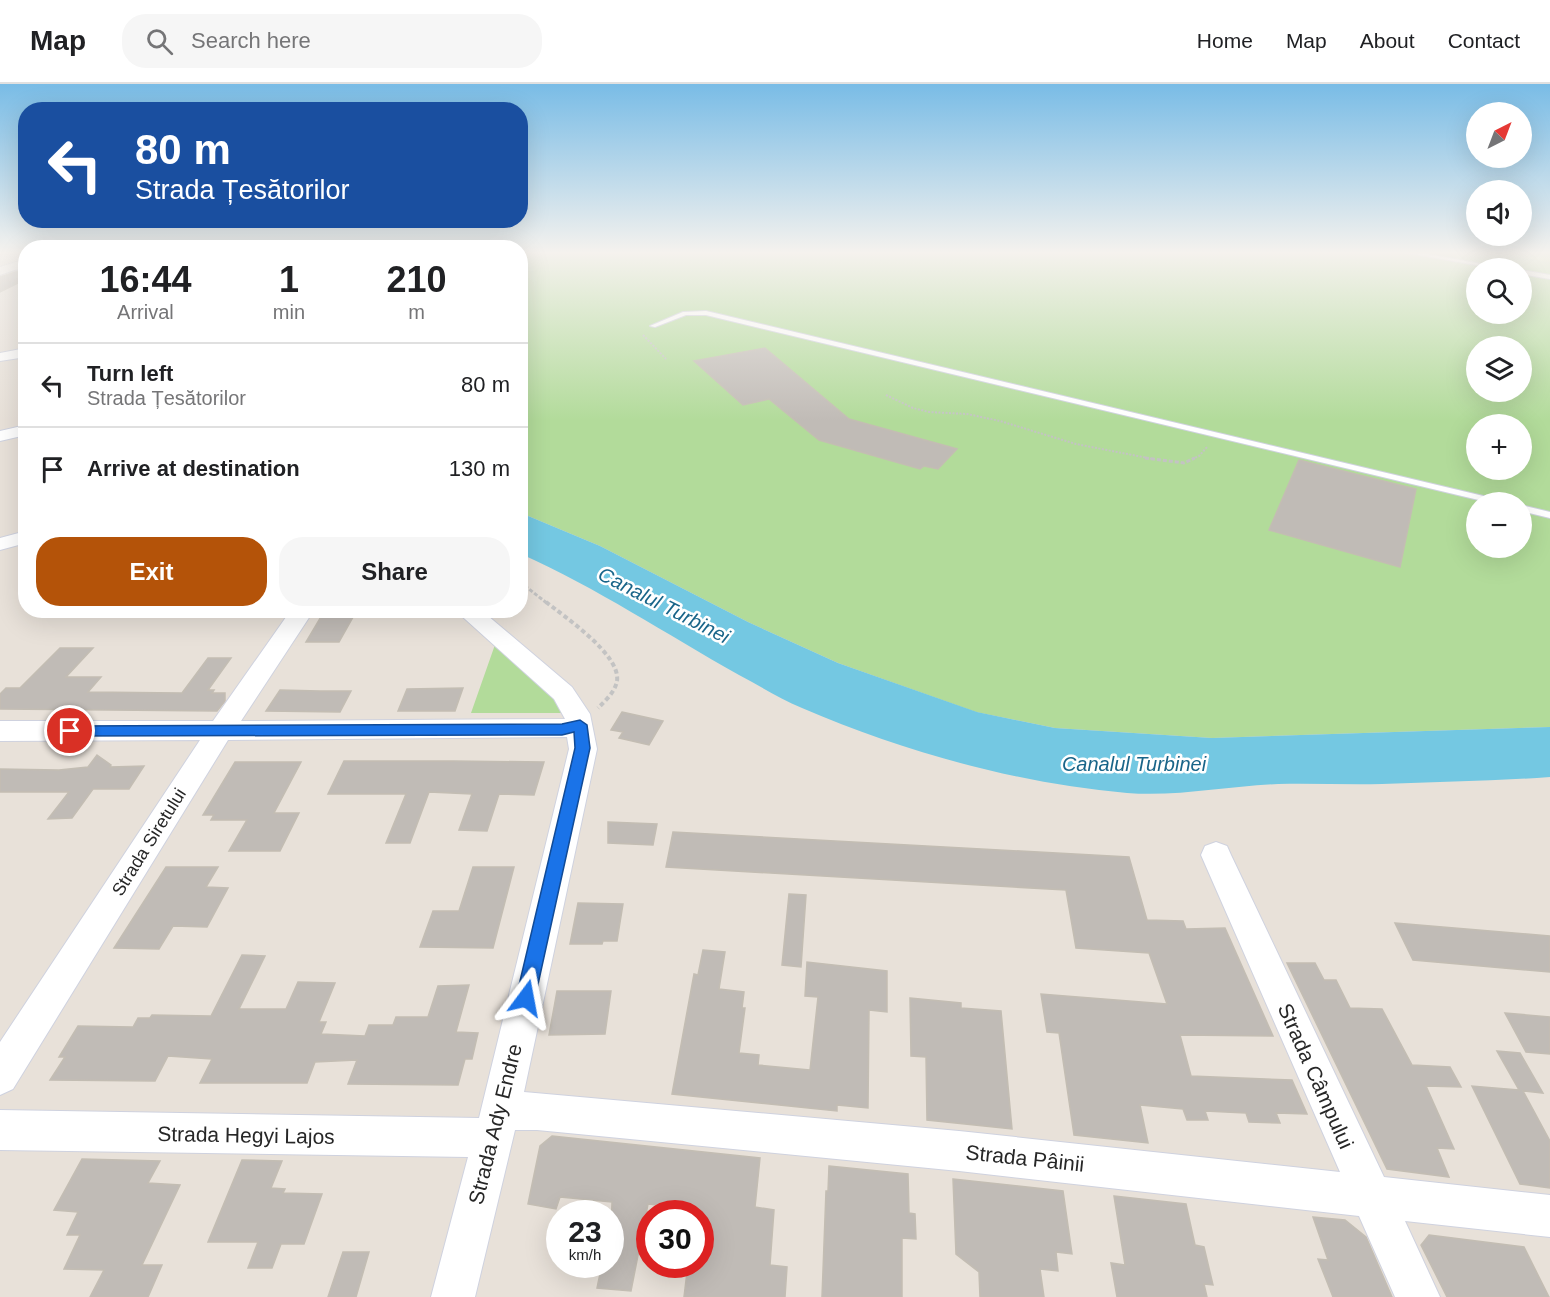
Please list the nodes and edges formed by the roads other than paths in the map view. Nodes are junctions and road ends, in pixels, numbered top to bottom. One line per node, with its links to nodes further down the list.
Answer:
1 (653, 326): 6 (lane)
2 (18, 354): 3 (street)
3 (0, 357)
4 (18, 432): 5 (street)
5 (0, 436)
6 (1466, 495)
7 (1532, 511): 8 (lane)
8 (1550, 515)
9 (18, 539): 10 (street)
10 (0, 544)
11 (298, 618): 15 (street, Strada Siretului)
12 (475, 618): 13 (street, Strada Ady Endre)
13 (580, 725): 15 (street); 18 (street, Strada Ady Endre)
14 (0, 731): 15 (street)
15 (220, 731): 17 (street, Strada Siretului)
16 (1216, 855): 20 (street, Strada Câmpului)
17 (0, 1076)
18 (496, 1124): 19 (street, Strada Hegyi Lajos); 20 (street, Strada Pâinii); 22 (street, Strada Ady Endre)
19 (0, 1130)
20 (1370, 1195): 21 (street, Strada Pâinii); 23 (street, Strada Câmpului)
21 (1550, 1216)
22 (453, 1297)
23 (1418, 1297)

